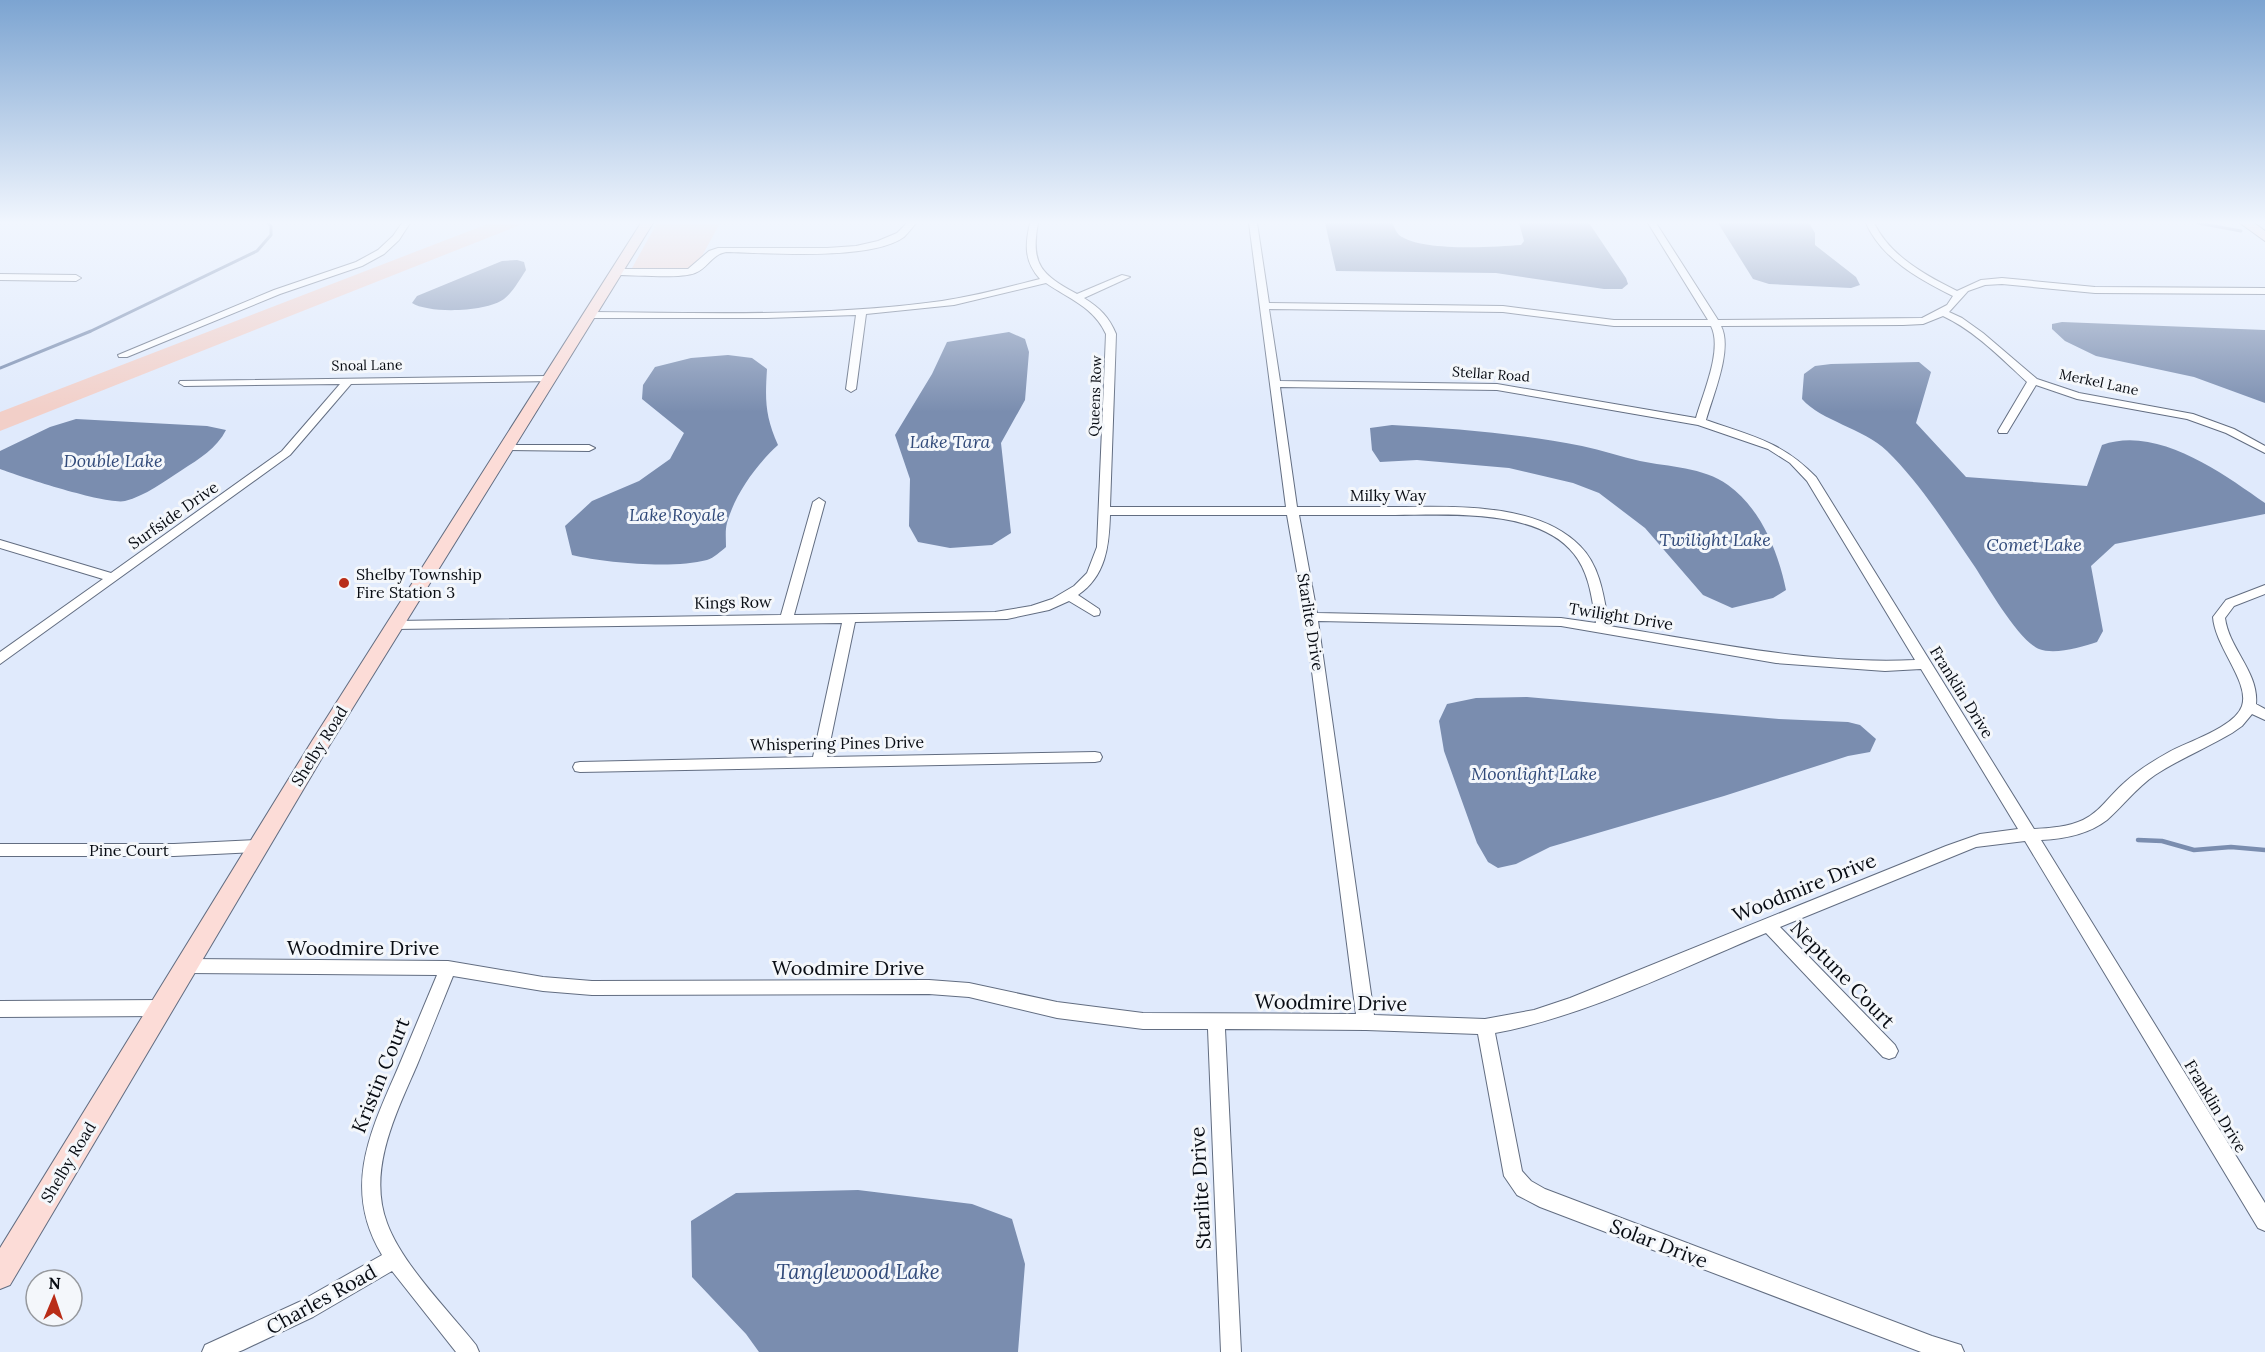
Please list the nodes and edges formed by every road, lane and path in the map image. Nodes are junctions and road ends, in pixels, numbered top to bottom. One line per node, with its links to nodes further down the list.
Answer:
1 (294, 286): 19 (street)
2 (609, 286): 17 (street, Shelby Road)
3 (1022, 286): 15 (street)
4 (1058, 286): 13 (street, Queens Row)
5 (1104, 286): 13 (street)
6 (1262, 286): 14 (street, Starlite Drive)
7 (1692, 286): 18 (street)
8 (1939, 286): 12 (street)
9 (1970, 286): 12 (street)
10 (2054, 286): 11 (street)
11 (2265, 291)
12 (1958, 295): 16 (street)
13 (1079, 297): 32 (street, Queens Row)
14 (1265, 306): 18 (street); 24 (street, Starlite Drive)
15 (861, 313): 17 (street); 25 (street)
16 (1943, 313): 18 (street); 22 (street, Merkel Lane)
17 (591, 315): 20 (street, Shelby Road)
18 (1714, 321): 26 (street)
19 (114, 348)
20 (550, 379): 21 (street, Snoal Lane); 28 (street, Shelby Road)
21 (349, 380): 23 (street, Snoal Lane); 35 (street, Surfside Drive)
22 (2033, 381): 27 (street); 30 (street, Merkel Lane)
23 (184, 383)
24 (1276, 384): 26 (street, Stellar Road); 33 (street, Starlite Drive)
25 (851, 389)
26 (1700, 422): 45 (street, Franklin Drive)
27 (2003, 432)
28 (506, 448): 29 (street); 42 (street, Shelby Road)
29 (589, 448)
30 (2265, 450)
31 (819, 502): 40 (street)
32 (1105, 511): 33 (street, Milky Way); 37 (street, Queens Row)
33 (1292, 511): 39 (street, Starlite Drive); 43 (street, Milky Way)
34 (0, 544): 35 (street)
35 (112, 578): 44 (street, Surfside Drive)
36 (2265, 588): 46 (street)
37 (1069, 595): 38 (street); 41 (street, Kings Row)
38 (1094, 612)
39 (1311, 617): 43 (street, Twilight Drive); 60 (street, Starlite Drive)
40 (788, 618): 41 (street, Kings Row); 42 (street, Kings Row)
41 (849, 618): 49 (street)
42 (395, 625): 52 (street, Shelby Road)
43 (1603, 628): 45 (street, Twilight Drive)
44 (0, 658)
45 (1924, 664): 51 (street, Franklin Drive)
46 (2249, 706): 47 (street); 51 (street, Woodmire Drive)
47 (2265, 715)
48 (1095, 756): 49 (street, Whispering Pines Drive)
49 (819, 761): 50 (street, Whispering Pines Drive)
50 (580, 767)
51 (2030, 836): 54 (street, Woodmire Drive); 63 (street, Franklin Drive)
52 (258, 846): 53 (street, Pine Court); 55 (street, Shelby Road)
53 (0, 850)
54 (1768, 925): 61 (street, Woodmire Drive); 62 (street, Neptune Court)
55 (187, 966): 56 (street, Woodmire Drive); 57 (street, Shelby Road)
56 (448, 968): 59 (street, Woodmire Drive); 64 (street, Kristin Court)
57 (161, 1008): 58 (street); 65 (street, Shelby Road)
58 (0, 1009)
59 (1216, 1022): 60 (street, Woodmire Drive); 68 (street, Starlite Drive)
60 (1366, 1022): 61 (street, Woodmire Drive)
61 (1485, 1027): 69 (street, Solar Drive)
62 (1889, 1052)
63 (2265, 1221)
64 (395, 1258): 66 (street, Charles Road); 67 (street, Kristin Court)
65 (0, 1275)
66 (212, 1352)
67 (469, 1352)
68 (1231, 1352)
69 (1954, 1352)

